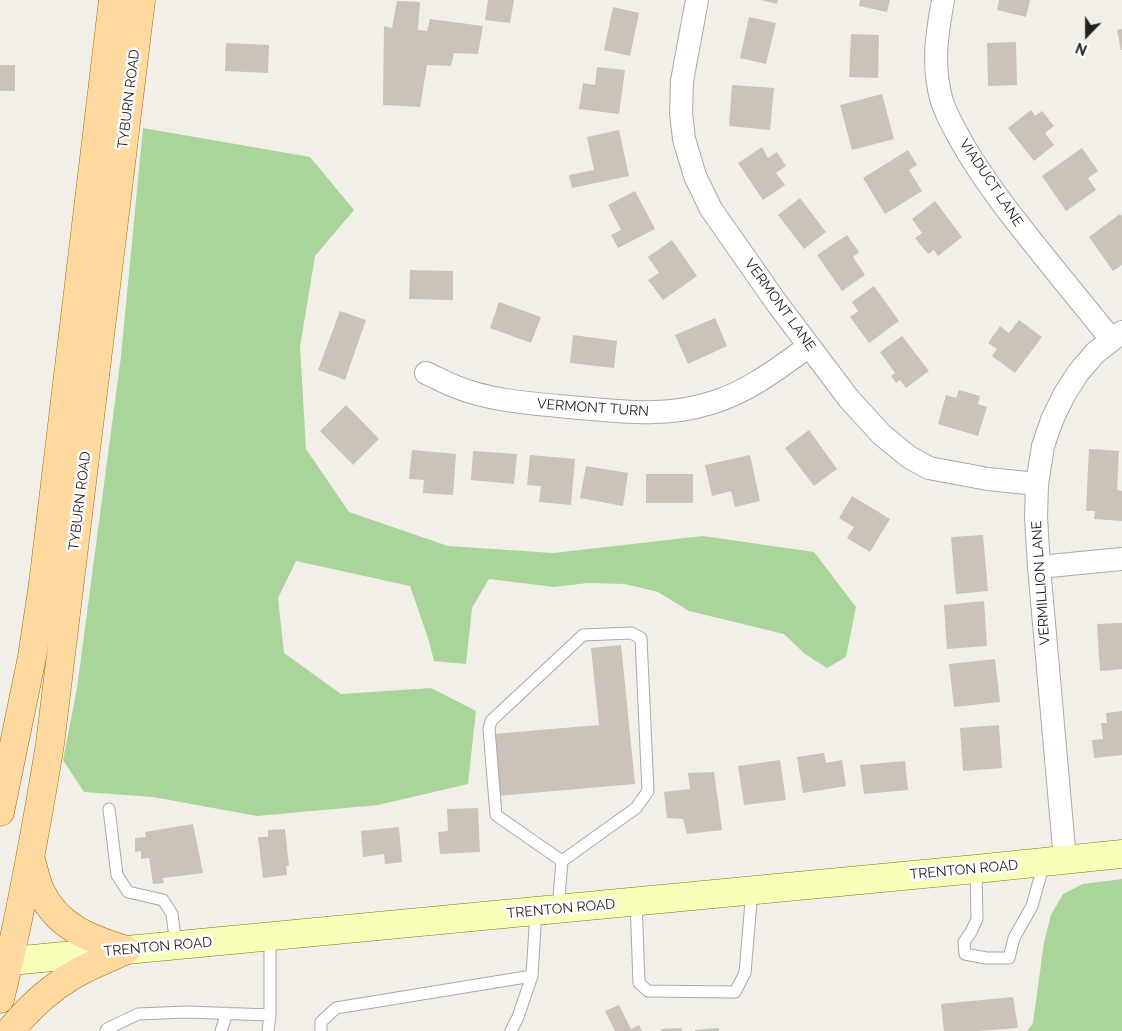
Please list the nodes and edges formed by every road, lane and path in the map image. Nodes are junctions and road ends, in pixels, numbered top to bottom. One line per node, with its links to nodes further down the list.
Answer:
1 (113, 0): 12 (main road, TYBURN ROAD)
2 (141, 0): 14 (main road, TYBURN ROAD)
3 (697, 0): 6 (street, VERMONT LANE)
4 (943, 0): 5 (street, VIADUCT LANE)
5 (1117, 336): 8 (street, VERMILLION LANE)
6 (809, 346): 7 (street, VERMONT TURN); 8 (street, VERMONT LANE)
7 (426, 372)
8 (1038, 484): 10 (street, VERMILLION LANE)
9 (1122, 559): 10 (street)
10 (1038, 567): 16 (street, VERMILLION LANE)
11 (109, 809): 22 (lane)
12 (0, 812)
13 (1122, 854): 16 (main road, TRENTON ROAD)
14 (31, 860): 23 (main road); 24 (main road, TYBURN ROAD)
15 (562, 861): 15 (lane); 20 (lane)
16 (1054, 862): 17 (main road, TRENTON ROAD); 17 (lane)
17 (976, 869): 18 (main road, TRENTON ROAD)
18 (752, 890): 19 (main road, TRENTON ROAD); 19 (lane)
19 (636, 902): 20 (main road, TRENTON ROAD)
20 (547, 910): 21 (main road, TRENTON ROAD); 25 (lane)
21 (270, 936): 22 (main road, TRENTON ROAD); 28 (lane)
22 (176, 945): 23 (main road, TRENTON ROAD)
23 (126, 950): 24 (main road, TRENTON ROAD); 29 (main road)
24 (5, 962): 26 (main road, TYBURN ROAD)
25 (532, 976): 33 (lane); 34 (lane)
26 (0, 999)
27 (227, 1013): 28 (lane); 30 (lane); 31 (lane)
28 (270, 1015): 32 (lane)
29 (10, 1031)
30 (106, 1031)
31 (221, 1031)
32 (268, 1031)
33 (321, 1031)
34 (511, 1031)

